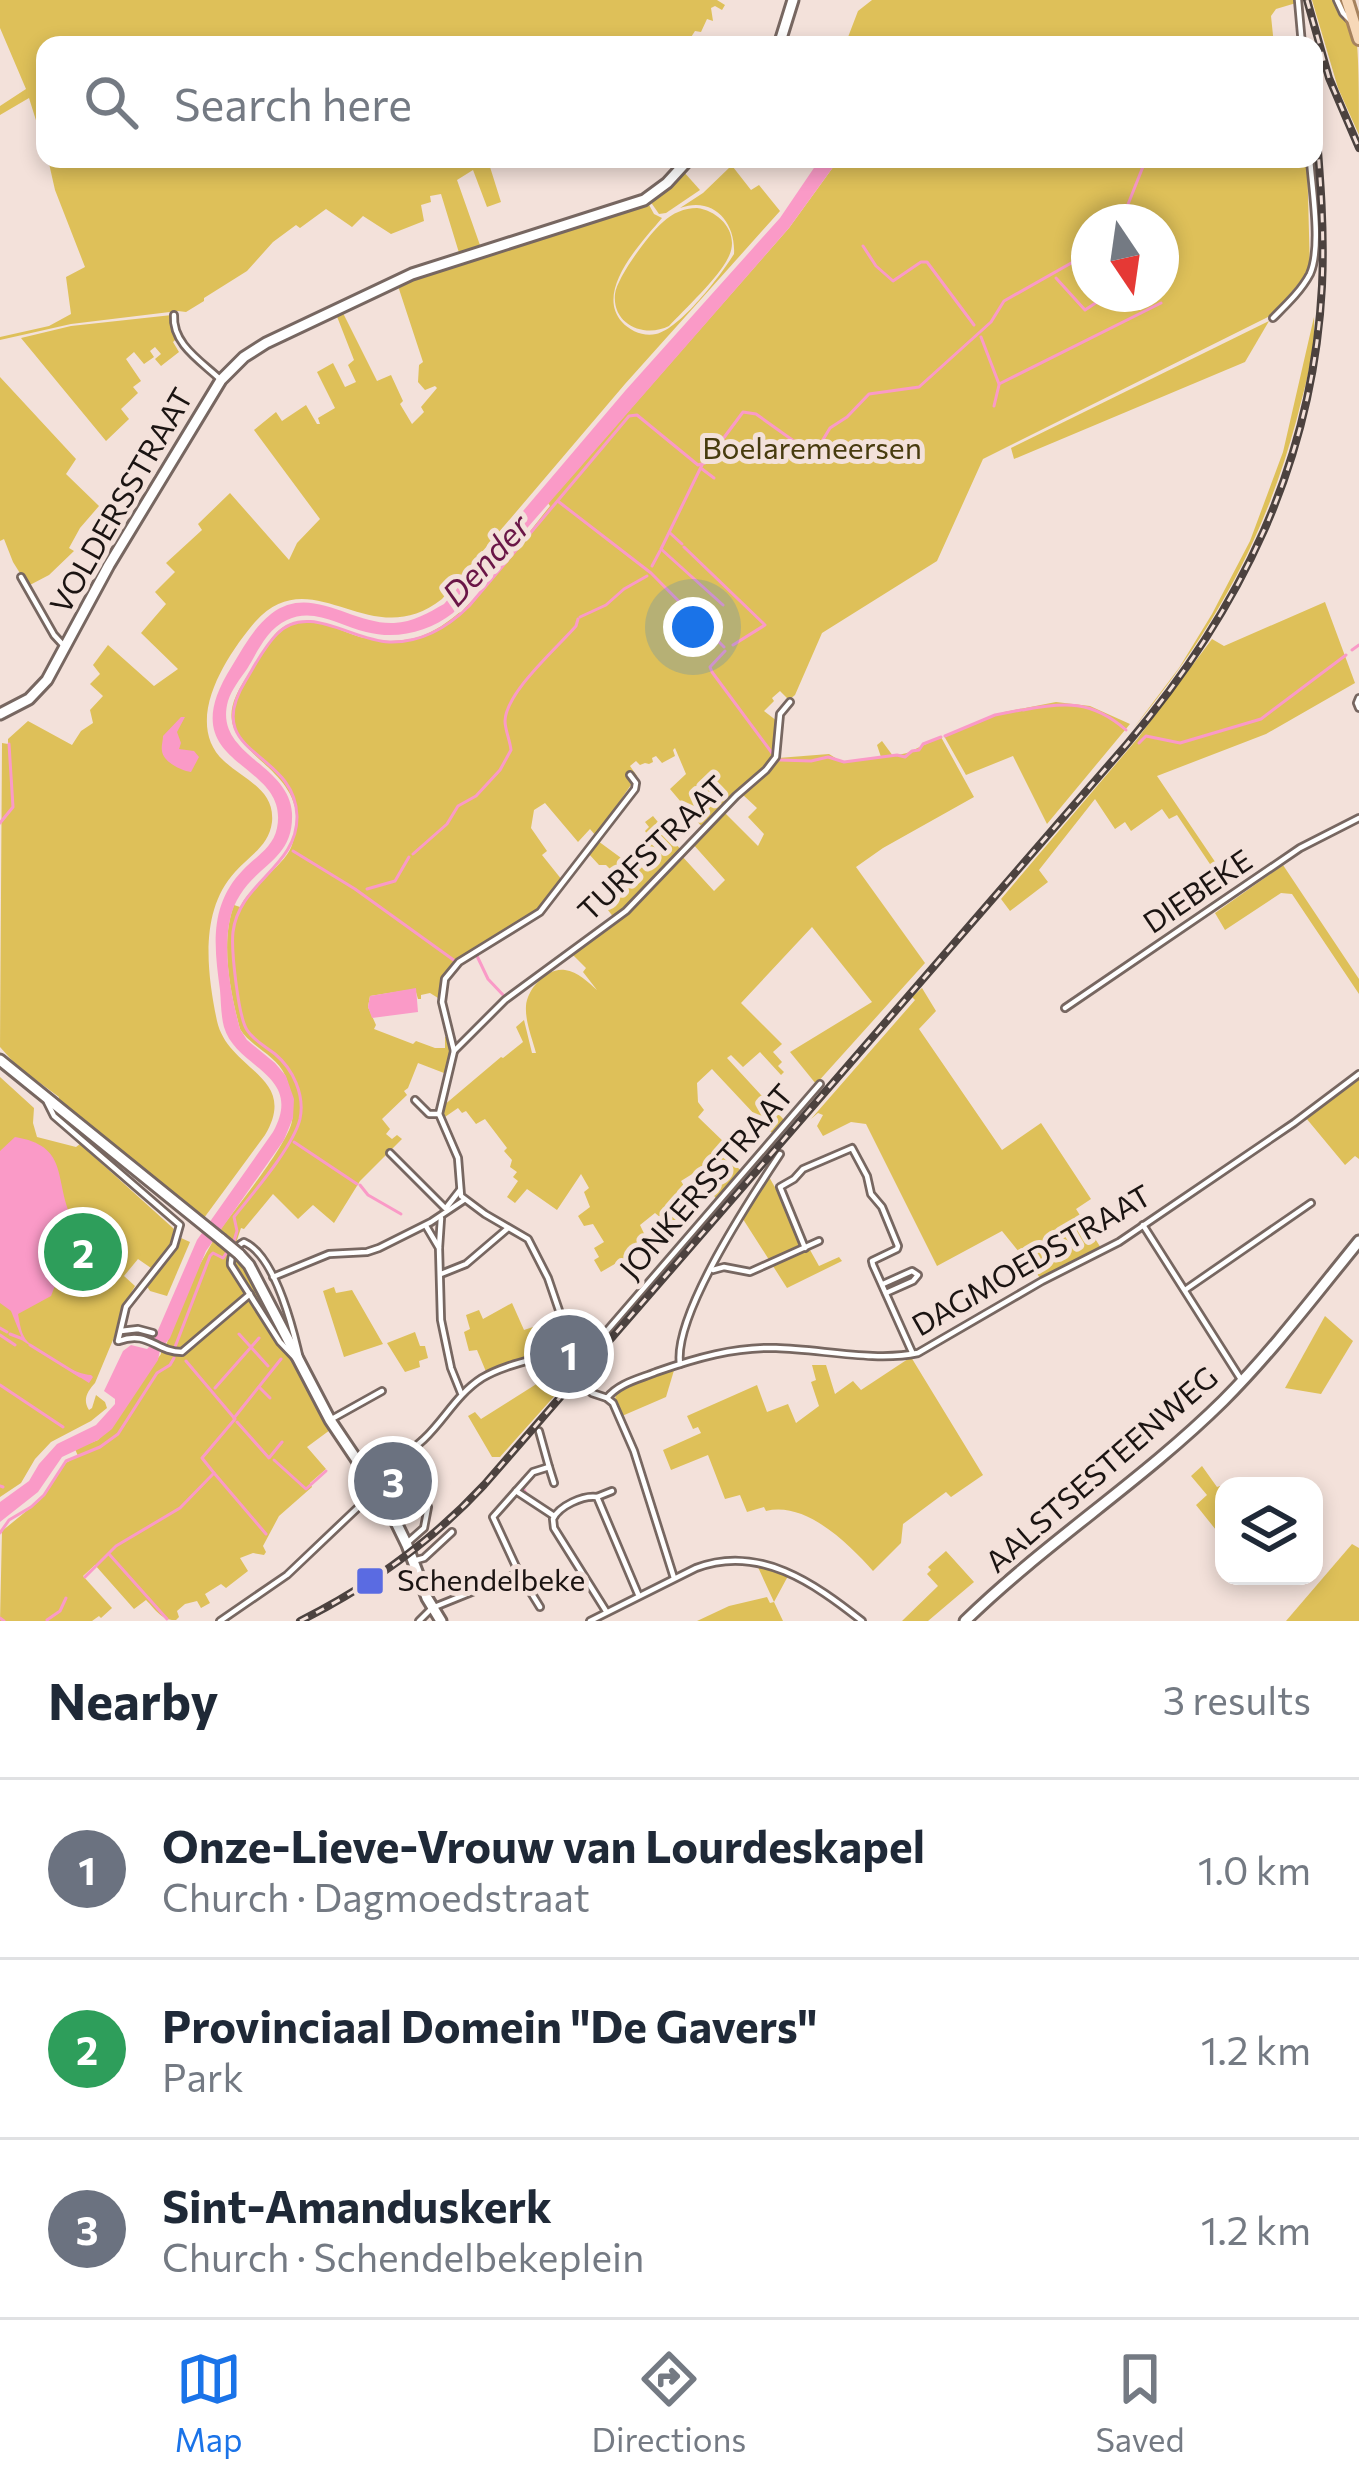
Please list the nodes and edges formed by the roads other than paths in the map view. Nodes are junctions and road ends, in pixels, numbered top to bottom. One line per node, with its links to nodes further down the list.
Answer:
1 (793, 0): 6 (street)
2 (1298, 0): 7 (street)
3 (1336, 0): 5 (street)
4 (1347, 0): 5 (main road)
5 (1353, 22): 8 (main road)
6 (782, 36)
7 (1301, 36)
8 (1359, 39)
9 (681, 168): 13 (street, VOLDERSSTRAAT)
10 (1310, 168): 12 (street)
11 (174, 315): 13 (street, VOLDERSSTRAAT)
12 (1273, 318)
13 (221, 380): 15 (street, VOLDERSSTRAAT)
14 (21, 577): 15 (street, VOLDERSSTRAAT)
15 (65, 647): 19 (street, VOLDERSSTRAAT)
16 (1359, 698): 18 (street)
17 (790, 702): 23 (street, TURFSTRAAT)
18 (1359, 709)
19 (0, 714)
20 (630, 776): 23 (street)
21 (1359, 818): 22 (street, DIEBEKE)
22 (1065, 1008)
23 (454, 1051): 29 (street)
24 (0, 1060): 27 (street)
25 (1359, 1073): 38 (street, DAGMOEDSTRAAT)
26 (820, 1084): 53 (street, JONKERSSTRAAT)
27 (46, 1099): 51 (street); 55 (street, bridge)
28 (415, 1100): 29 (street)
29 (439, 1114): 32 (street)
30 (390, 1153): 35 (street)
31 (781, 1154): 44 (street)
32 (460, 1190): 33 (street); 35 (street)
33 (465, 1200): 36 (street); 39 (street)
34 (1311, 1203): 48 (street)
35 (446, 1208): 36 (street)
36 (441, 1215): 37 (street); 42 (street)
37 (425, 1225): 42 (street); 46 (street)
38 (1143, 1225): 48 (street); 54 (street, DAGMOEDSTRAAT)
39 (507, 1228): 45 (street); 53 (street)
40 (1359, 1240): 57 (street, AALSTSESTEENWEG)
41 (819, 1241): 43 (street)
42 (439, 1248): 45 (street)
43 (805, 1248): 44 (street); 47 (street)
44 (710, 1272): 56 (street)
45 (441, 1274): 59 (street)
46 (273, 1277): 50 (street); 55 (street)
47 (882, 1285): 49 (street); 49 (street)
48 (1185, 1290): 57 (street)
49 (886, 1293): 54 (street)
50 (250, 1294): 51 (street); 55 (street)
51 (122, 1330): 52 (street)
52 (153, 1333)
53 (573, 1351): 59 (street); 60 (street)
54 (912, 1354): 56 (street, DAGMOEDSTRAAT)
55 (302, 1364): 61 (street)
56 (680, 1364): 60 (street, DAGMOEDSTRAAT)
57 (1242, 1381): 88 (street, AALSTSESTEENWEG)
58 (382, 1391): 61 (street)
59 (461, 1394): 63 (street)
60 (607, 1398): 75 (street)
61 (330, 1420): 66 (street)
62 (538, 1431): 64 (street)
63 (405, 1454): 66 (street); 67 (street)
64 (549, 1467): 65 (street); 68 (street)
65 (554, 1483)
66 (373, 1484): 74 (street); 83 (street)
67 (419, 1484): 70 (street); 74 (street)
68 (516, 1491): 72 (street); 77 (street)
69 (612, 1491): 71 (street)
70 (391, 1496)
71 (597, 1497): 72 (street); 79 (street)
72 (554, 1516): 82 (street)
73 (452, 1532): 74 (street)
74 (409, 1552): 81 (street)
75 (671, 1564): 76 (street); 78 (street)
76 (688, 1572): 78 (street); 87 (street)
77 (519, 1573): 80 (street); 81 (street)
78 (674, 1578): 79 (street)
79 (638, 1596): 82 (street)
80 (540, 1607)
81 (433, 1608): 84 (street); 85 (street)
82 (606, 1611): 86 (street)
83 (220, 1621)
84 (419, 1621)
85 (441, 1621)
86 (590, 1621)
87 (862, 1621)
88 (965, 1621)

